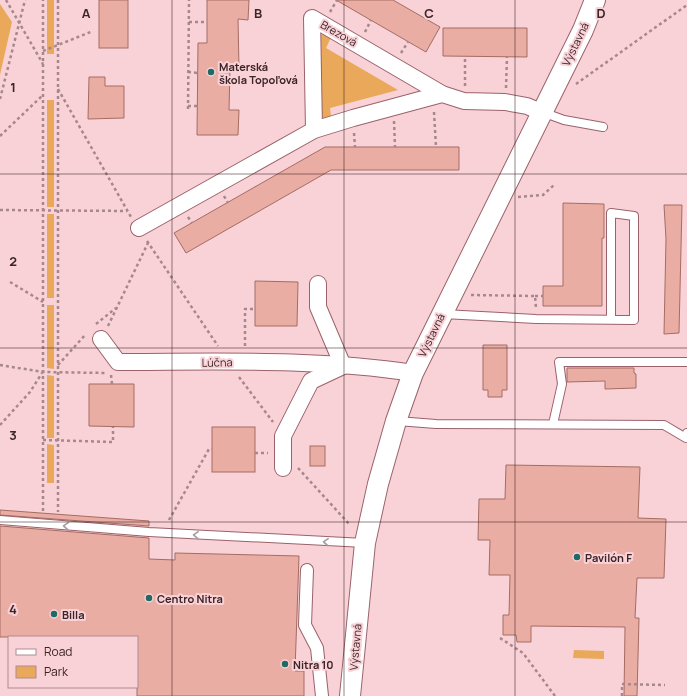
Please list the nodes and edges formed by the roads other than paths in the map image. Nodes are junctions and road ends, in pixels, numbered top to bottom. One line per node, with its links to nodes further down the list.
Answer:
1 (596, 0): 3 (street, Výstavná)
2 (438, 95): 3 (street, Brezová); 5 (street); 5 (street, Brezová)
3 (541, 112): 4 (lane); 8 (street, Výstavná)
4 (603, 127)
5 (314, 130): 6 (street)
6 (140, 228)
7 (318, 284): 12 (street)
8 (442, 314): 9 (lane); 13 (street, Výstavná)
9 (611, 319): 9 (lane)
10 (101, 339): 12 (street, Lúčna)
11 (687, 362): 15 (lane)
12 (343, 366): 13 (street, Lúčna); 17 (street)
13 (413, 373): 14 (street, Výstavná)
14 (396, 421): 15 (lane); 19 (street, Výstavná)
15 (553, 424): 16 (lane)
16 (687, 433)
17 (283, 468)
18 (0, 520): 19 (lane, one-way to 18)
19 (365, 543): 22 (street, Výstavná)
20 (307, 570): 21 (street)
21 (322, 696)
22 (350, 696)

